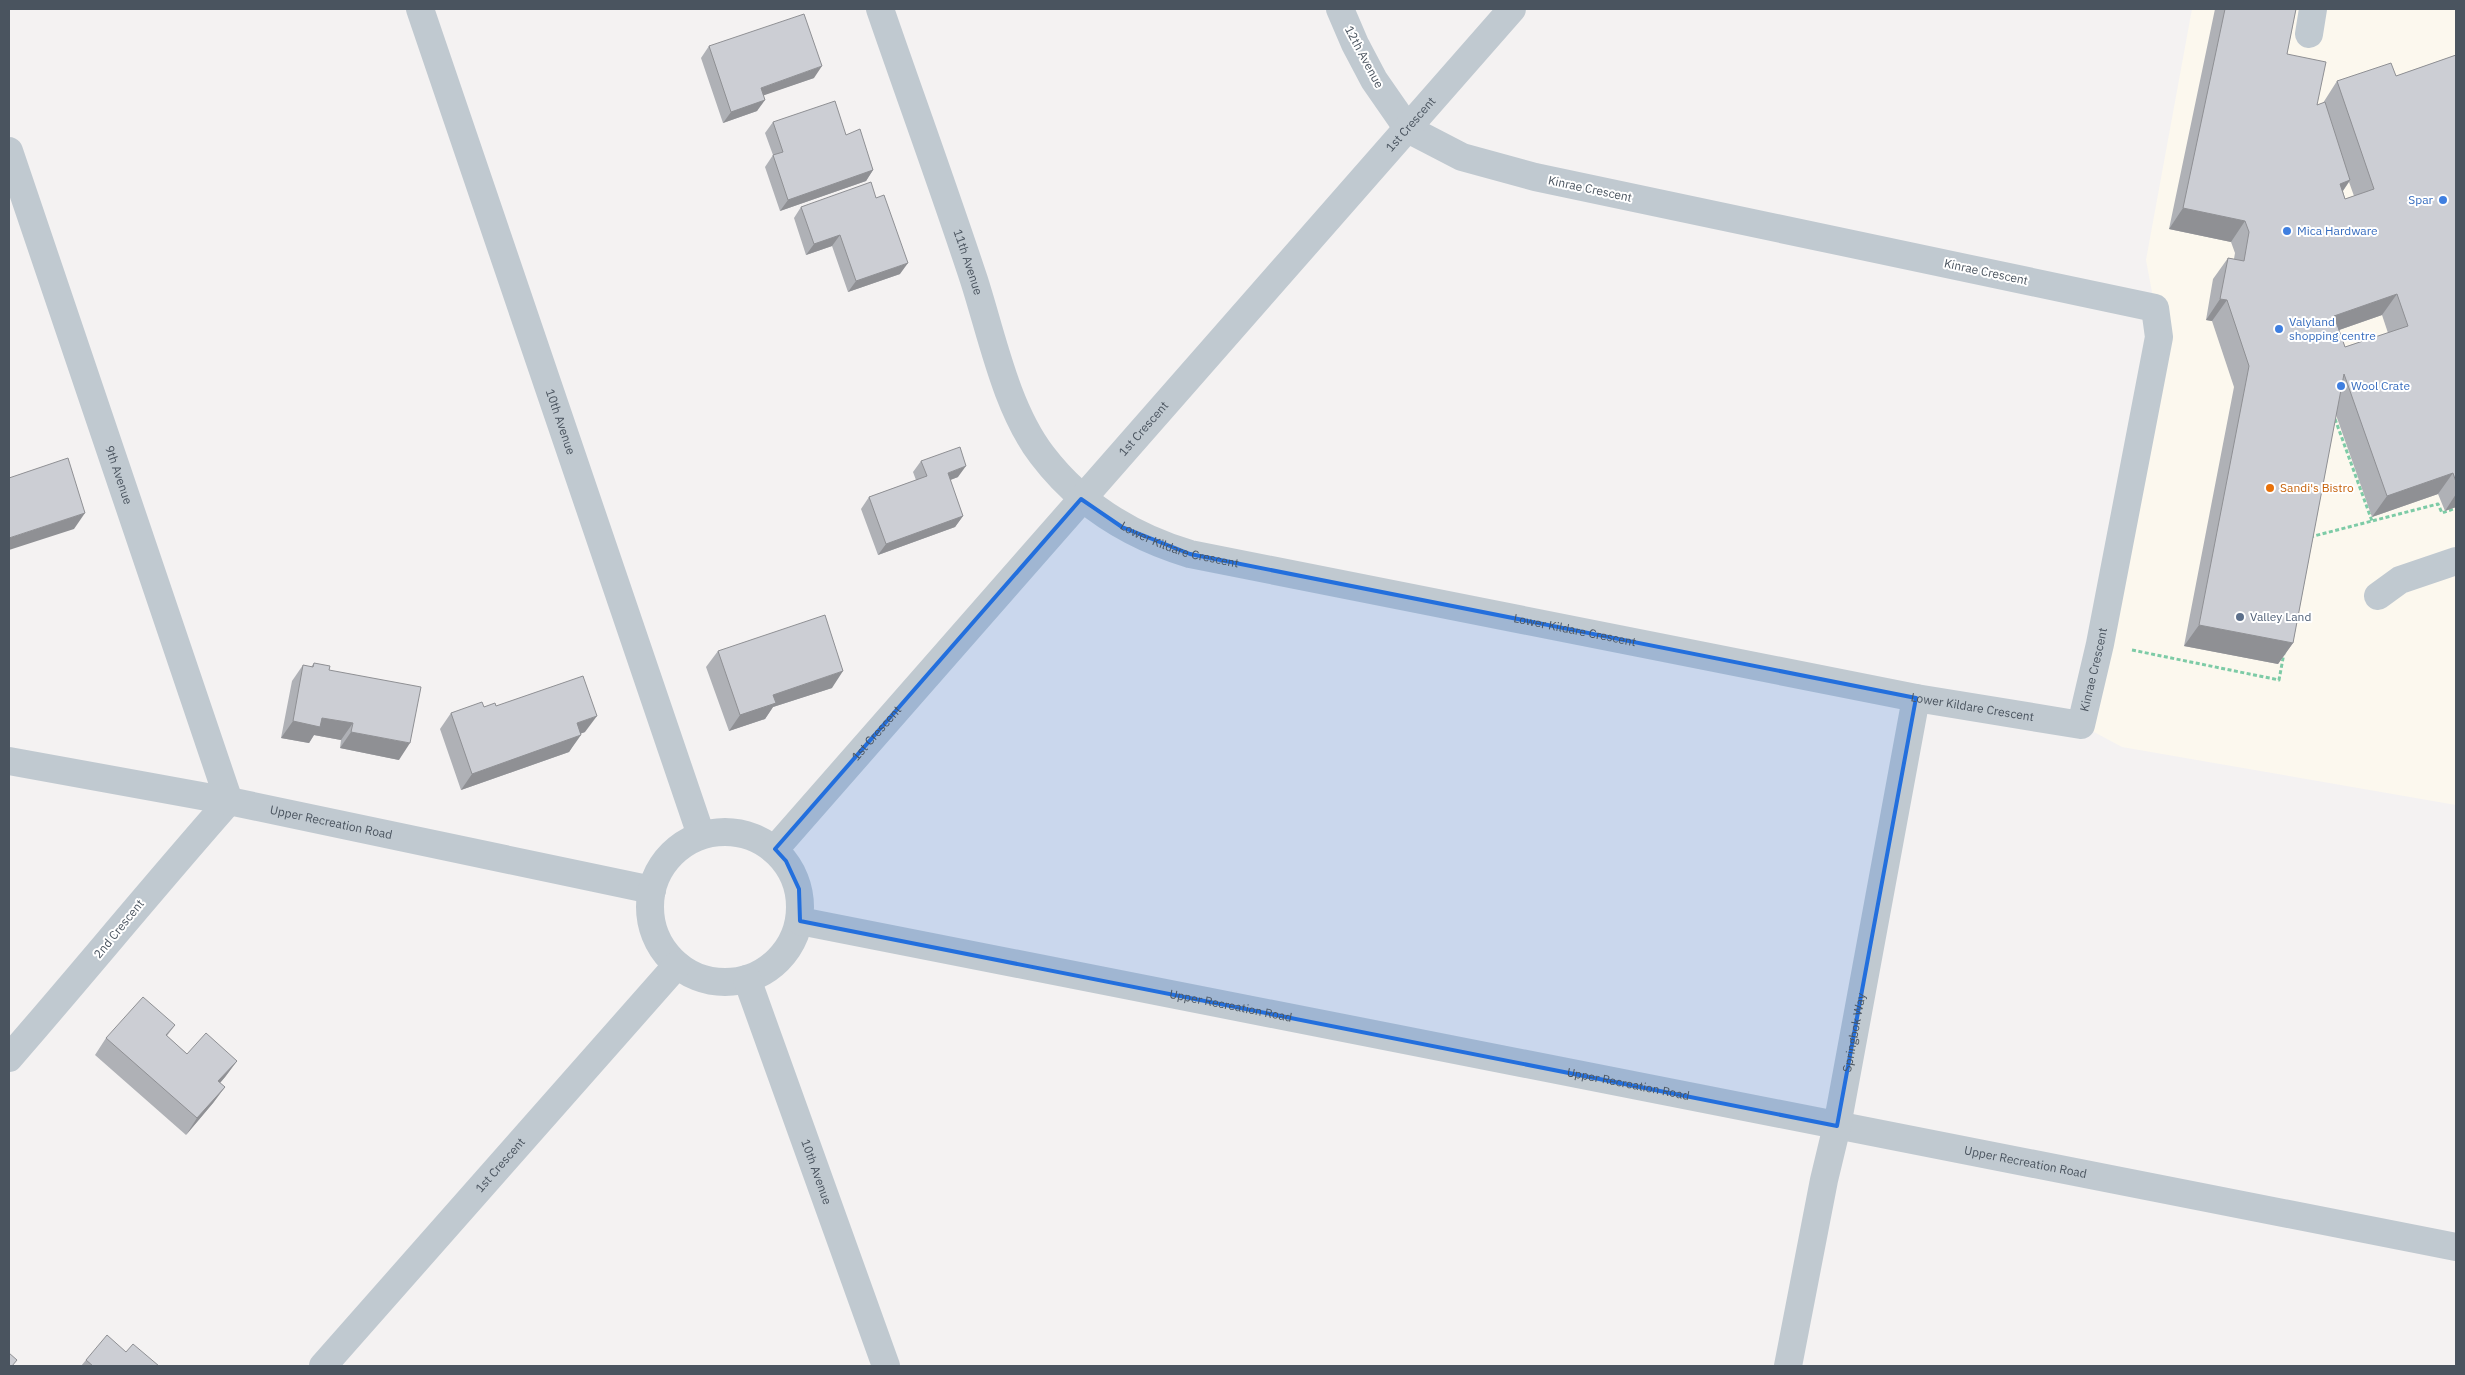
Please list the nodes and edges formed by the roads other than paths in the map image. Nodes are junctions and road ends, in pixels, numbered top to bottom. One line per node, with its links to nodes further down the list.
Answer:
1 (420, 9): 14 (street, 10th Avenue)
2 (880, 9): 7 (street, 11th Avenue)
3 (1340, 9): 5 (street, 12th Avenue)
4 (1512, 9): 5 (street, 1st Crescent)
5 (1408, 129): 7 (street, 1st Crescent); 11 (street, Kinrae Crescent)
6 (9, 151): 13 (street, 9th Avenue)
7 (1081, 499): 10 (street, Lower Kildare Crescent); 15 (street, 1st Crescent)
8 (2456, 561): 9 (street)
9 (2378, 596)
10 (1916, 698): 11 (street, Lower Kildare Crescent); 21 (street, Springbok Way)
11 (2081, 725)
12 (9, 761): 13 (street, Upper Recreation Road)
13 (229, 801): 16 (street, Upper Recreation Road); 20 (street, 2nd Crescent)
14 (701, 836): 15 (street); 16 (street)
15 (775, 849): 17 (street)
16 (652, 890): 18 (street)
17 (800, 921): 19 (street); 21 (street, Upper Recreation Road)
18 (677, 965): 19 (street); 23 (street, 1st Crescent)
19 (747, 979): 24 (street, 10th Avenue)
20 (9, 1058)
21 (1837, 1126): 22 (street, Upper Recreation Road); 25 (street, Springbok Way)
22 (2456, 1247)
23 (323, 1366)
24 (886, 1366)
25 (1788, 1366)

